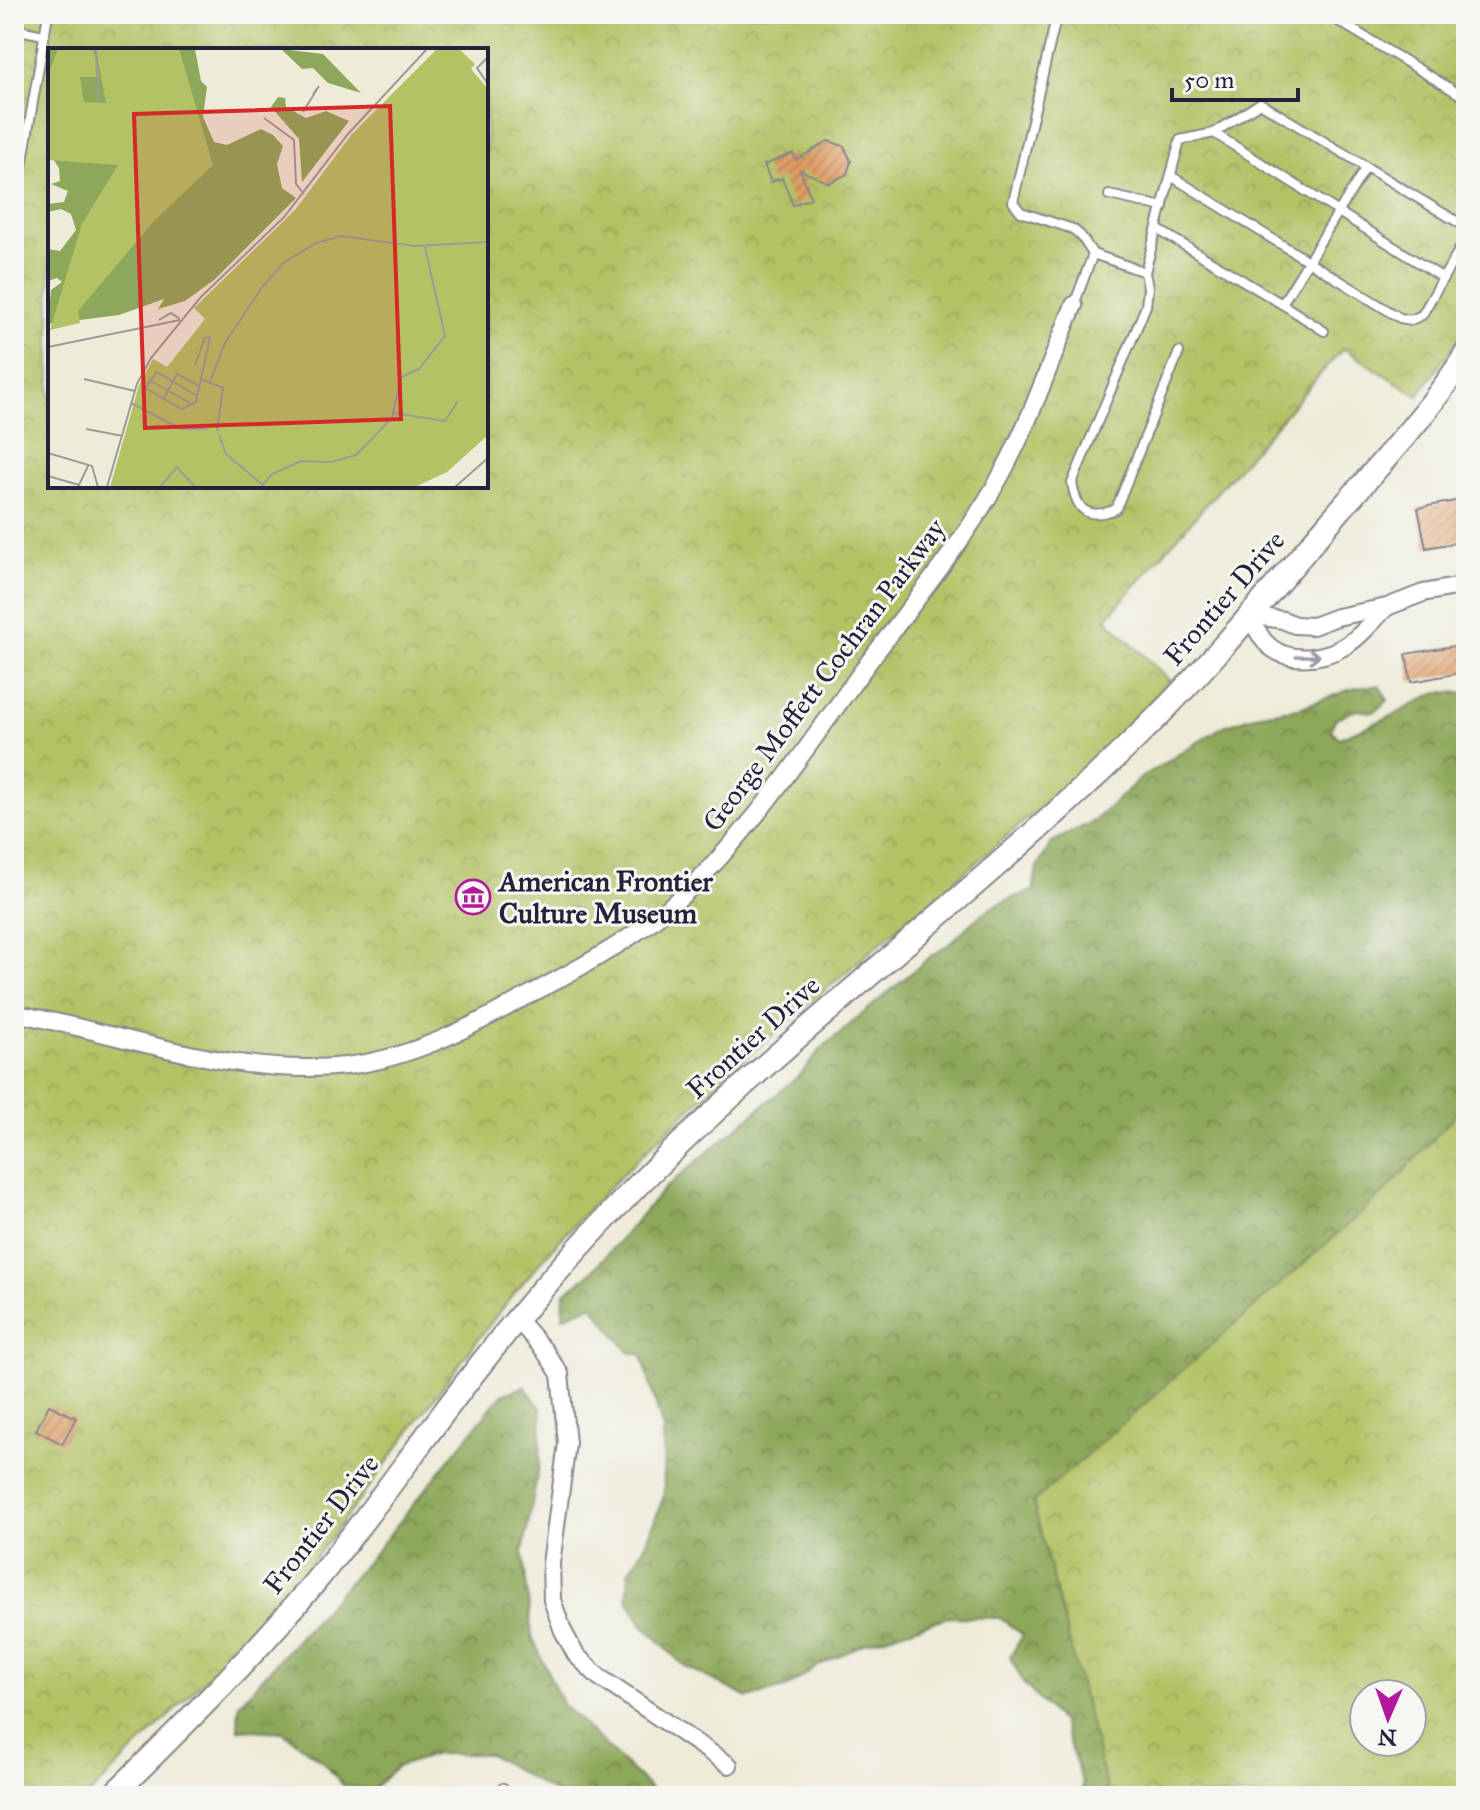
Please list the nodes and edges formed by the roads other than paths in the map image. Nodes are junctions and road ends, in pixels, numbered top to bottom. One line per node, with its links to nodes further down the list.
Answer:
1 (48, 14): 5 (lane)
2 (1057, 14): 17 (lane)
3 (1327, 14): 6 (lane)
4 (14, 29): 5 (lane)
5 (44, 35): 12 (lane)
6 (1466, 98)
7 (1214, 133): 8 (lane); 9 (lane); 13 (lane)
8 (1366, 167): 13 (lane); 14 (lane)
9 (1171, 176): 11 (lane); 18 (lane)
10 (1109, 195): 11 (lane)
11 (1163, 207): 15 (lane)
12 (14, 213)
13 (1337, 213): 18 (lane); 20 (lane)
14 (1466, 227)
15 (1157, 229): 19 (lane); 21 (lane)
16 (1466, 238): 20 (lane)
17 (1093, 254): 19 (lane); 22 (lane)
18 (1307, 261): 20 (lane); 21 (lane)
19 (1145, 272): 24 (lane)
20 (1443, 278)
21 (1282, 304): 23 (lane)
22 (1074, 305): 29 (street, George Moffett Cochran Parkway)
23 (1324, 331)
24 (1179, 352)
25 (1466, 354): 28 (street, Frontier Drive)
26 (1466, 585): 27 (street)
27 (1387, 607): 28 (street); 28 (street, one-way to 27)
28 (1249, 615): 30 (street, Frontier Drive)
29 (14, 1013)
30 (518, 1320): 31 (street); 32 (street, Frontier Drive)
31 (729, 1765)
32 (112, 1796)

